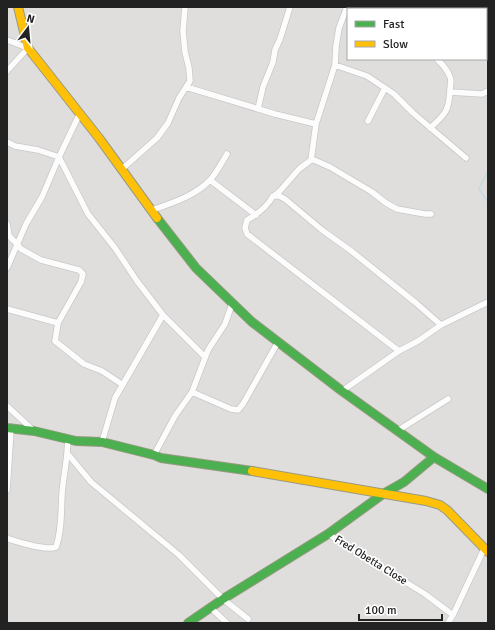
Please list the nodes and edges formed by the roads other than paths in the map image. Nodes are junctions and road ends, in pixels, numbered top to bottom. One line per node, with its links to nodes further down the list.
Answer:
1 (18, 7): 6 (street)
2 (185, 7): 10 (street)
3 (290, 7): 14 (street)
4 (347, 9): 8 (street)
5 (7, 40): 6 (street)
6 (28, 48): 9 (street); 15 (street)
7 (438, 60): 13 (street)
8 (335, 65): 11 (street); 17 (street)
9 (7, 71)
10 (186, 87): 14 (street); 24 (street)
11 (385, 88): 16 (street); 18 (street)
12 (488, 91): 13 (street)
13 (450, 92): 18 (street)
14 (258, 109): 17 (street)
15 (80, 113): 21 (street); 24 (street)
16 (368, 121)
17 (316, 124): 23 (street)
18 (430, 128): 22 (street)
19 (7, 142): 21 (street)
20 (227, 154): 25 (street)
21 (59, 158): 31 (street); 36 (street)
22 (466, 158)
23 (310, 160): 26 (street); 28 (street)
24 (122, 169): 27 (street)
25 (210, 180): 27 (street); 29 (street)
26 (274, 196): 29 (street); 38 (street)
27 (152, 210): 34 (street)
28 (431, 214)
29 (256, 215): 40 (street)
30 (7, 224): 31 (street)
31 (17, 244): 32 (street); 37 (street)
32 (7, 268)
33 (488, 302): 38 (street)
34 (232, 304): 39 (street); 41 (street)
35 (7, 309): 37 (street)
36 (163, 316): 41 (street); 42 (street)
37 (58, 323): 42 (street)
38 (441, 325): 40 (street)
39 (278, 342): 43 (street); 44 (street)
40 (399, 351): 43 (street)
41 (205, 358): 44 (street)
42 (123, 385): 51 (street)
43 (342, 391): 48 (street)
44 (192, 392): 53 (street)
45 (448, 400): 48 (street)
46 (7, 406): 49 (street)
47 (9, 428): 49 (street); 56 (street)
48 (397, 431): 54 (street)
49 (34, 432): 50 (street)
50 (68, 439): 51 (street); 52 (street)
51 (102, 442): 53 (street)
52 (67, 453): 59 (street); 61 (street)
53 (154, 455): 57 (street)
54 (434, 457): 55 (street); 57 (street)
55 (488, 489)
56 (7, 490)
57 (383, 494): 58 (street); 60 (street)
58 (328, 534): 61 (street); 63 (street, Fred Obetta Close)
59 (7, 538)
60 (486, 550): 63 (street)
61 (223, 599): 62 (street); 64 (street)
62 (211, 608): 65 (street); 66 (street)
63 (453, 615): 67 (street)
64 (248, 619)
65 (188, 623)
66 (227, 623)
67 (448, 623)

